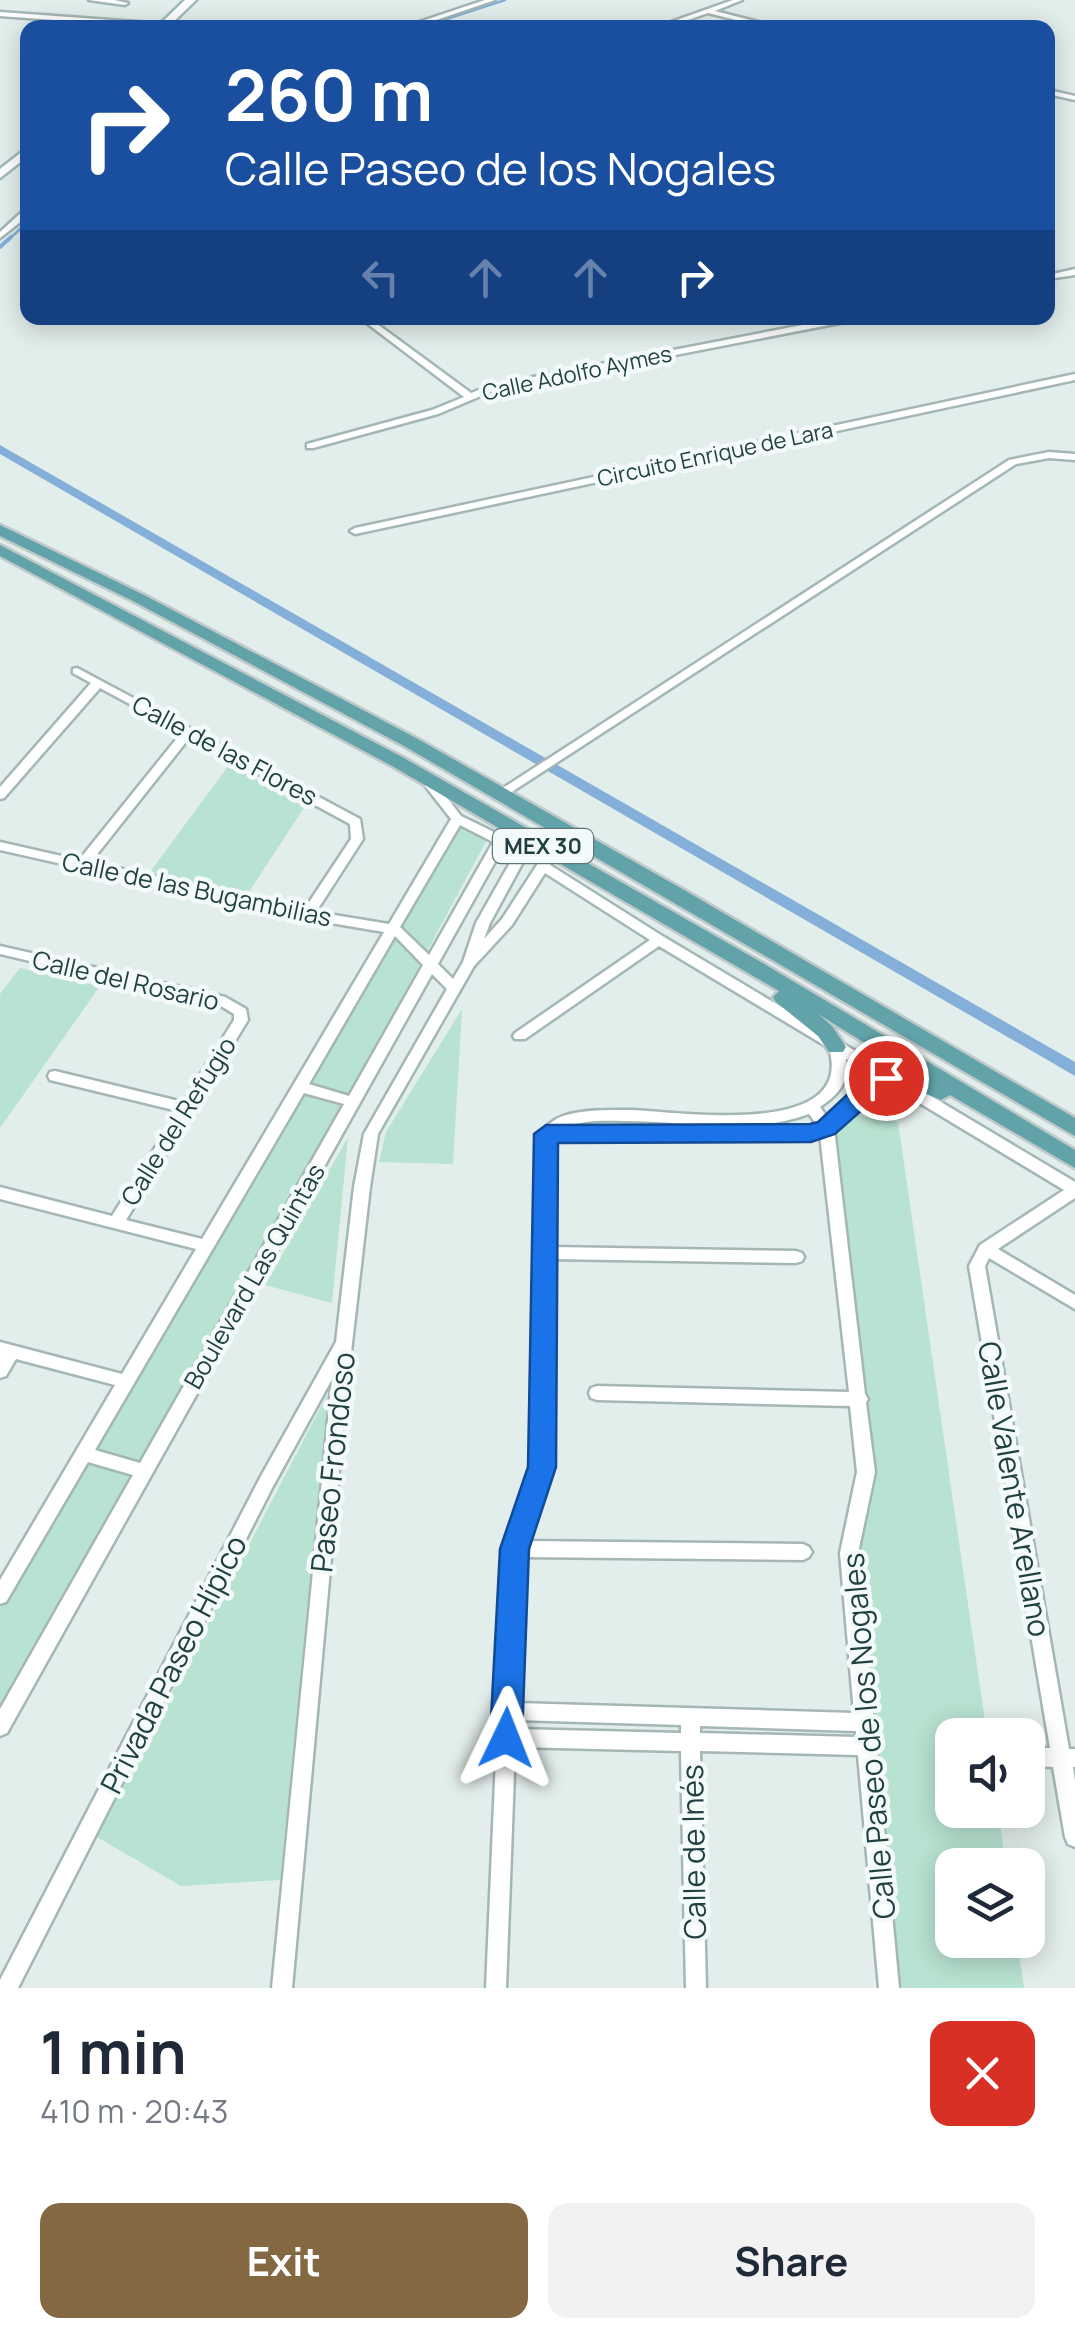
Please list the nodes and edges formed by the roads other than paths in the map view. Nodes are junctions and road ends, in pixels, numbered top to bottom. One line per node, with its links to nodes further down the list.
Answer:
1 (92, 0): 6 (street)
2 (179, 0): 11 (main road)
3 (192, 0): 12 (main road)
4 (492, 0): 13 (street)
5 (739, 0): 8 (street)
6 (124, 3)
7 (13, 4): 9 (street)
8 (708, 10): 14 (street); 15 (street)
9 (1, 17): 10 (street)
10 (47, 20)
11 (160, 20)
12 (164, 20)
13 (429, 20)
14 (680, 20)
15 (747, 20)
16 (20, 144): 18 (main road)
17 (20, 157): 19 (main road)
18 (0, 163)
19 (0, 175)
20 (20, 217): 21 (street)
21 (0, 236)
22 (373, 325): 25 (street)
23 (814, 325): 25 (street, Calle Adolfo Aymes)
24 (1075, 377): 30 (street, Circuito Enrique de Lara)
25 (469, 396): 26 (street, Calle Adolfo Aymes)
26 (310, 446)
27 (1075, 457): 39 (street)
28 (0, 522): 31 (main road)
29 (0, 530): 31 (main road, MEX 30)
30 (355, 531)
31 (26, 542): 39 (main road, MEX 30)
32 (0, 550): 34 (main road, MEX 30)
33 (0, 561): 34 (main road)
34 (86, 596): 38 (main road, MEX 30)
35 (77, 671): 36 (street, Calle de las Flores)
36 (98, 682): 37 (street, Calle de las Flores); 40 (street)
37 (189, 731): 44 (street, Calle de las Flores); 47 (street)
38 (423, 776): 41 (street); 42 (main road, MEX 30)
39 (503, 792): 71 (main road, MEX 30)
40 (0, 795)
41 (458, 819): 42 (street); 53 (street)
42 (505, 833): 43 (main road, MEX 30); 57 (street, Boulevard Las Quintas)
43 (530, 838): 46 (main road, MEX 30); 48 (street, Paseo Frondoso)
44 (358, 839): 52 (street)
45 (0, 846): 47 (street, Calle de las Bugambilias)
46 (548, 859): 49 (street, Paseo Frondoso); 54 (street); 58 (main road, MEX 30)
47 (82, 864): 52 (street, Calle de las Bugambilias)
48 (506, 880): 49 (street); 50 (street, Paseo Frondoso)
49 (531, 885): 51 (street, Paseo Frondoso)
50 (493, 904): 51 (street); 56 (street, Paseo Frondoso)
51 (517, 908): 56 (street, Paseo Frondoso)
52 (307, 915): 53 (street, Calle de las Bugambilias)
53 (395, 929): 57 (street); 65 (street)
54 (659, 940): 61 (street); 62 (street)
55 (0, 950): 60 (street, Calle del Rosario)
56 (469, 963): 59 (street, Paseo Frondoso)
57 (432, 965): 59 (street); 66 (street, Boulevard Las Quintas)
58 (759, 970): 62 (main road); 67 (main road, MEX 30)
59 (454, 988): 82 (street, Paseo Frondoso)
60 (241, 1020): 68 (street, Calle del Refugio)
61 (520, 1036)
62 (836, 1046): 64 (street); 69 (street)
63 (54, 1076): 68 (street)
64 (886, 1078): 67 (main road); 70 (street); 74 (street)
65 (302, 1087): 66 (street); 77 (street)
66 (354, 1102): 89 (street, Boulevard Las Quintas)
67 (980, 1103): 73 (main road, MEX 30)
68 (188, 1108): 76 (street, Calle del Refugio)
69 (814, 1110): 70 (street); 72 (street)
70 (826, 1128): 72 (street); 87 (street, Calle Paseo de los Nogales)
71 (1075, 1128)
72 (546, 1134): 79 (street)
73 (1075, 1160)
74 (1075, 1189): 78 (street)
75 (0, 1193): 76 (street)
76 (116, 1223): 77 (street)
77 (206, 1246): 85 (street)
78 (986, 1250): 81 (street); 100 (street, Calle Valente Arellano)
79 (542, 1253): 80 (street); 90 (street)
80 (796, 1257)
81 (1075, 1303)
82 (344, 1342): 102 (street, Privada Paseo Hípico); 103 (street, Paseo Frondoso)
83 (6, 1350): 84 (street); 85 (street)
84 (0, 1371)
85 (123, 1382): 88 (street)
86 (597, 1393): 87 (street)
87 (860, 1399): 95 (street, Calle Paseo de los Nogales)
88 (84, 1454): 89 (street); 92 (street)
89 (143, 1471): 96 (street, Boulevard Las Quintas)
90 (514, 1549): 91 (street); 93 (street)
91 (803, 1552)
92 (0, 1596)
93 (508, 1711): 94 (street); 97 (street)
94 (690, 1716): 95 (street); 98 (street, Calle de Inés)
95 (863, 1722): 99 (street, Calle Paseo de los Nogales)
96 (0, 1727)
97 (506, 1738): 98 (street); 104 (street)
98 (690, 1742): 99 (street); 105 (street, Calle de Inés)
99 (866, 1746): 106 (street, Calle Paseo de los Nogales)
100 (1068, 1758): 101 (street, Calle Valente Arellano)
101 (1075, 1836)
102 (7, 1988)
103 (282, 1988)
104 (496, 1988)
105 (696, 1988)
106 (890, 1988)

